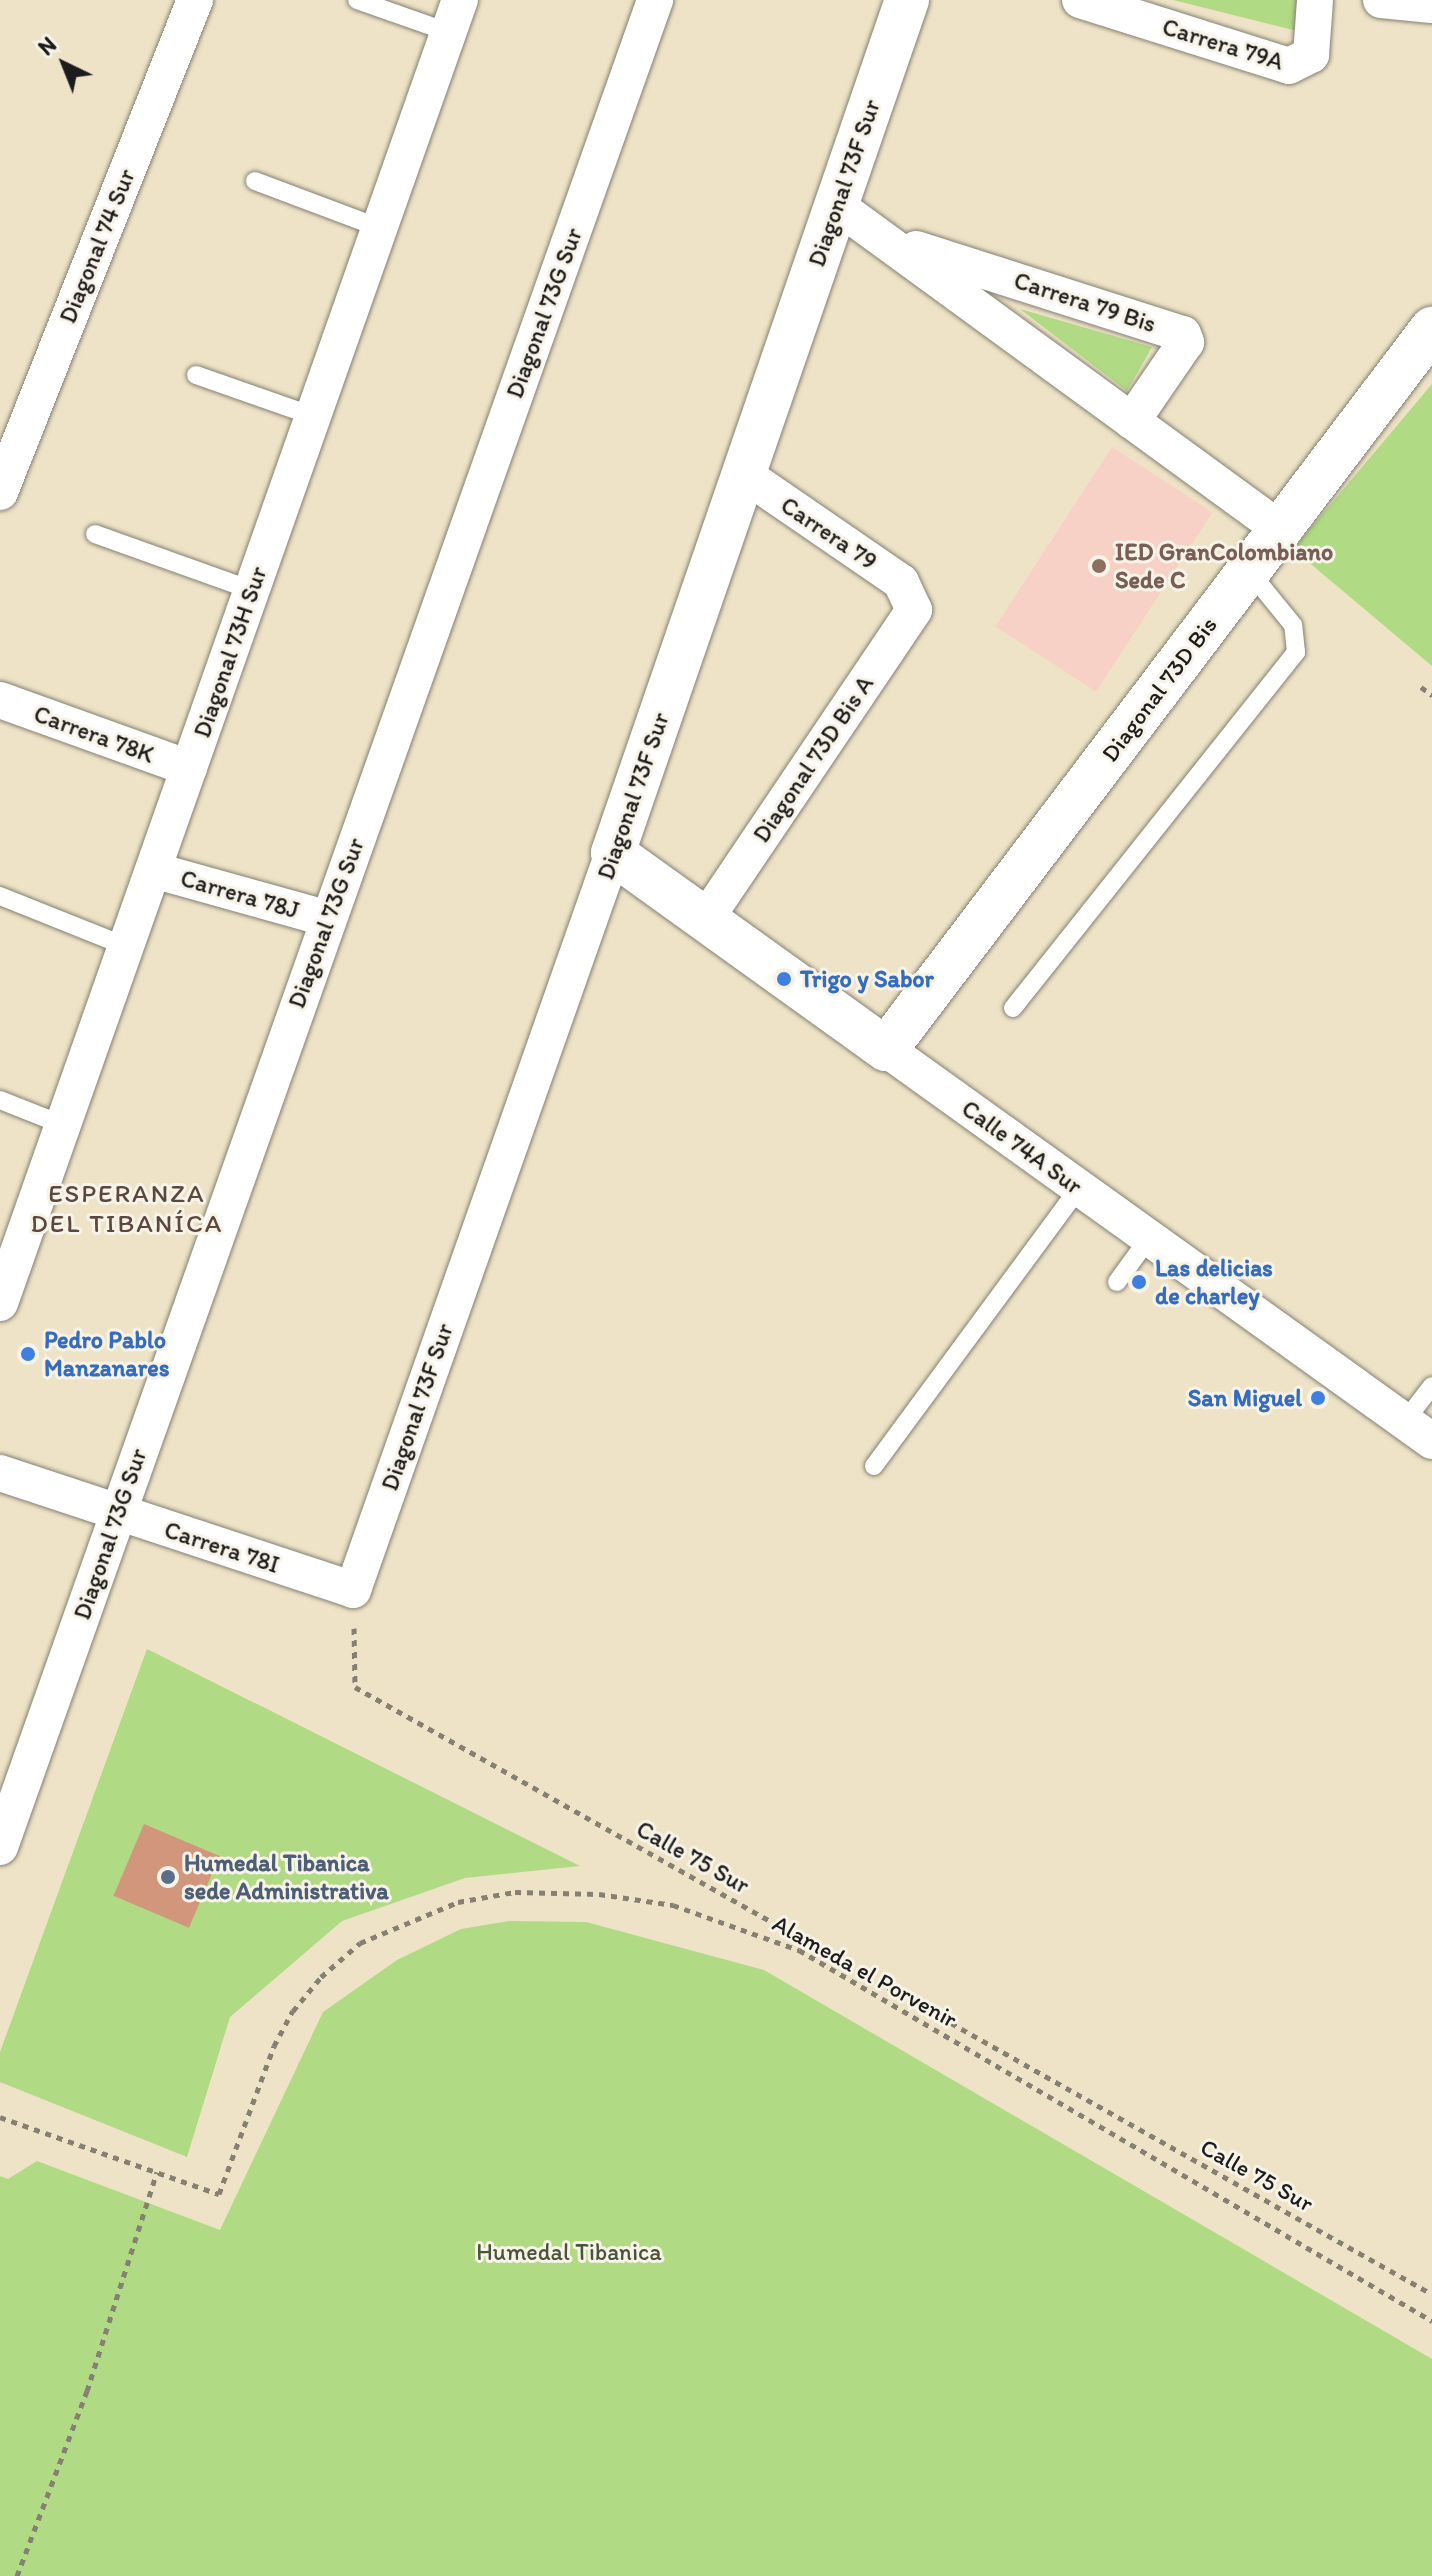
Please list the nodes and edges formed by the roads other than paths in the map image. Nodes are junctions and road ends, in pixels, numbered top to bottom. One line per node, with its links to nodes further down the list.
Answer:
1 (195, 0): 19 (street, Diagonal 74 Sur)
2 (357, 0): 9 (lane)
3 (655, 0): 30 (street, Diagonal 73G Sur)
4 (907, 0): 11 (street, Diagonal 73F Sur)
5 (1080, 0): 6 (street, Carrera 79A)
6 (1315, 0)
7 (1381, 0): 8 (street)
8 (1432, 5)
9 (454, 16): 12 (street, Diagonal 73H Sur)
10 (255, 181): 12 (lane)
11 (836, 205): 13 (street, Carrera 79 Bis); 18 (street, Diagonal 73F Sur)
12 (380, 228): 16 (street, Diagonal 73H Sur)
13 (888, 240): 17 (street, Carrera 79 Bis); 17 (street, Carrera 79 Bis)
14 (1432, 329): 20 (street, Diagonal 73D Bis)
15 (196, 375): 16 (lane)
16 (313, 416): 23 (street, Diagonal 73H Sur)
17 (1132, 421): 20 (street, Carrera 79 Bis)
18 (744, 474): 24 (street, Carrera 79); 27 (street, Diagonal 73F Sur)
19 (0, 492)
20 (1280, 529): 22 (street, Diagonal 73D Bis)
21 (95, 534): 23 (lane)
22 (1249, 571): 33 (lane); 34 (street, Diagonal 73D Bis)
23 (251, 590): 26 (street, Diagonal 73H Sur)
24 (910, 596): 31 (street, Diagonal 73D Bis A)
25 (0, 700): 26 (street, Carrera 78K)
26 (189, 768): 28 (street, Diagonal 73H Sur)
27 (613, 853): 31 (street, Calle 74A Sur); 46 (street, Diagonal 73F Sur)
28 (153, 870): 30 (street, Carrera 78J); 32 (street, Diagonal 73H Sur)
29 (0, 896): 32 (lane)
30 (328, 919): 45 (street, Diagonal 73G Sur)
31 (705, 920): 34 (street, Calle 74A Sur)
32 (125, 946): 36 (street, Diagonal 73H Sur)
33 (1013, 1008)
34 (886, 1049): 37 (street, Calle 74A Sur)
35 (0, 1100): 36 (lane)
36 (63, 1125): 40 (street, Diagonal 73H Sur)
37 (1079, 1188): 38 (street, Calle 74A Sur); 43 (lane)
38 (1149, 1238): 39 (lane); 42 (street, Calle 74A Sur)
39 (1117, 1282)
40 (0, 1303)
41 (1432, 1386): 42 (lane)
42 (1418, 1431)
43 (874, 1466)
44 (0, 1473): 45 (street, Carrera 78I)
45 (118, 1512): 46 (street, Carrera 78I); 47 (street, Diagonal 73G Sur)
46 (353, 1590)
47 (0, 1847)

